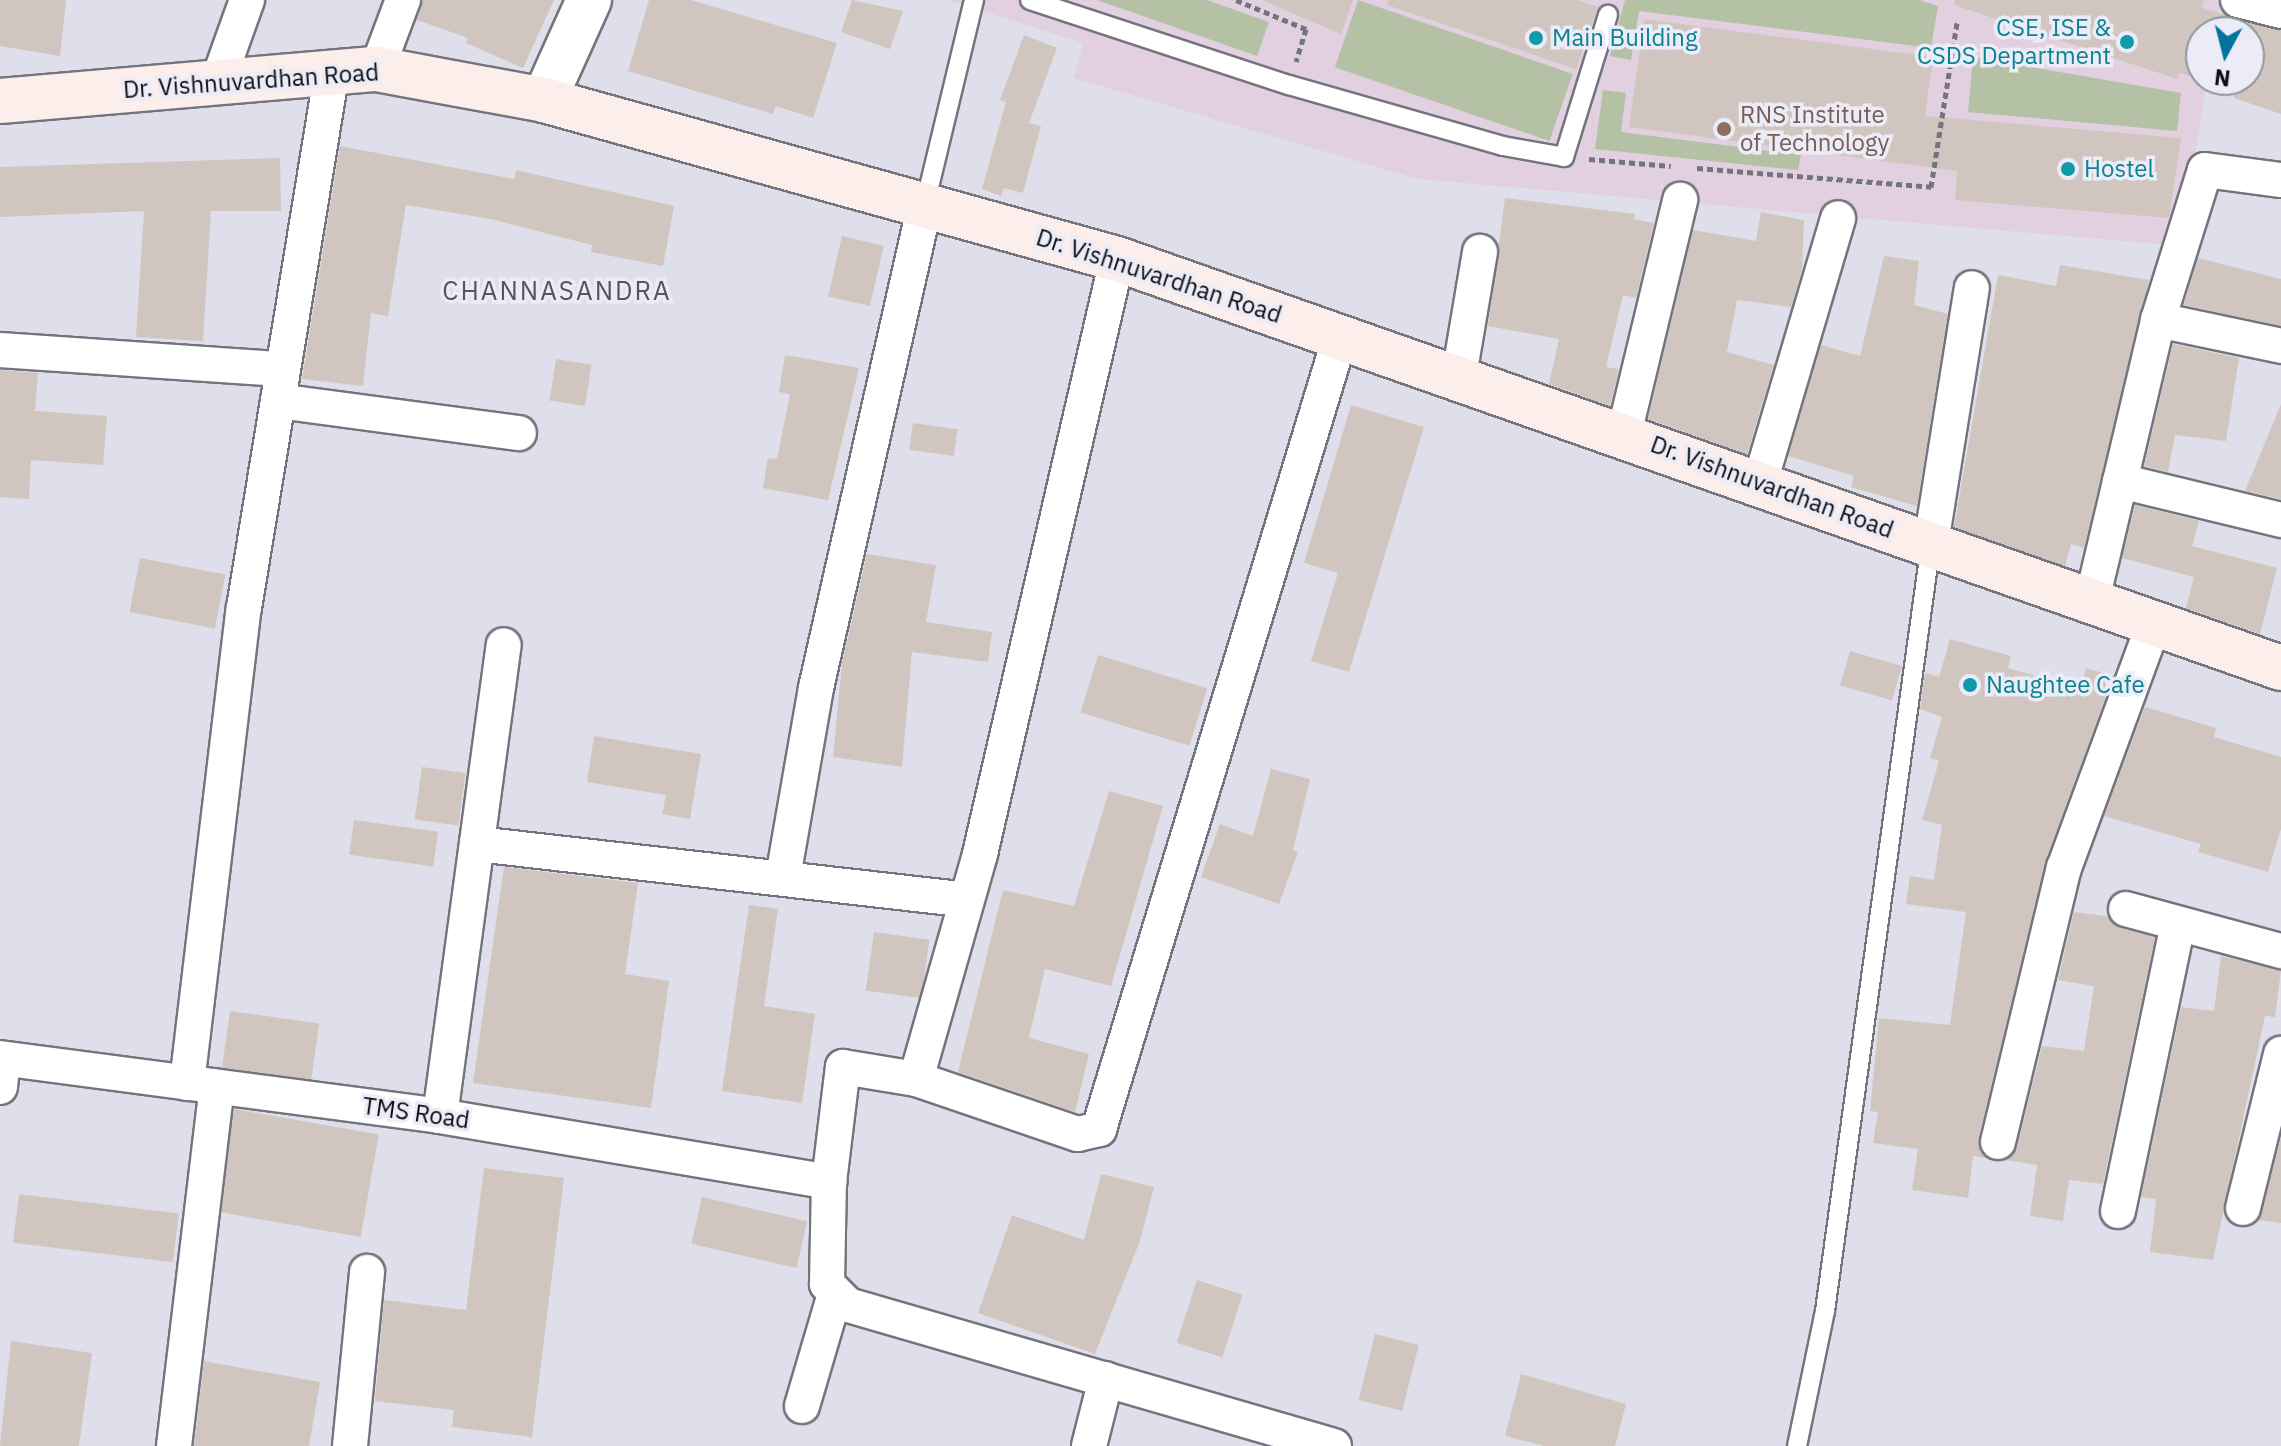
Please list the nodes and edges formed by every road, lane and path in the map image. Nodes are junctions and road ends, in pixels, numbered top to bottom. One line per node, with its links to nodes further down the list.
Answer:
1 (247, 0): 13 (street)
2 (403, 0): 11 (street)
3 (589, 0): 15 (street)
4 (974, 0): 20 (lane)
5 (1030, 0): 14 (lane)
6 (1236, 0): 14 (path)
7 (2238, 0): 8 (street)
8 (2281, 11)
9 (1608, 15): 17 (lane)
10 (1957, 22): 17 (path)
11 (377, 69): 12 (main road, Dr. Vishnuvardhan Road); 15 (main road, Dr. Vishnuvardhan Road)
12 (332, 71): 13 (main road, Dr. Vishnuvardhan Road); 30 (street)
13 (218, 81): 16 (main road, Dr. Vishnuvardhan Road)
14 (1289, 85): 17 (lane)
15 (544, 100): 20 (main road, Dr. Vishnuvardhan Road)
16 (0, 101)
17 (1564, 157)
18 (2281, 180): 25 (street)
19 (1680, 200): 32 (street)
20 (925, 204): 23 (main road, Dr. Vishnuvardhan Road); 42 (street)
21 (1838, 218): 34 (street)
22 (1480, 252): 29 (street)
23 (1117, 259): 26 (main road, Dr. Vishnuvardhan Road); 43 (street)
24 (1972, 288): 36 (street)
25 (2158, 320): 27 (street); 33 (street)
26 (1341, 334): 29 (main road, Dr. Vishnuvardhan Road); 49 (street)
27 (2281, 346)
28 (0, 350): 30 (street)
29 (1459, 376): 32 (main road, Dr. Vishnuvardhan Road)
30 (280, 385): 31 (street); 50 (street)
31 (519, 433)
32 (1624, 434): 34 (main road, Dr. Vishnuvardhan Road)
33 (2120, 481): 35 (street); 37 (street)
34 (1760, 482): 36 (main road, Dr. Vishnuvardhan Road)
35 (2281, 520)
36 (1931, 543): 37 (main road, Dr. Vishnuvardhan Road); 64 (lane)
37 (2092, 600): 38 (main road, Dr. Vishnuvardhan Road)
38 (2154, 623): 40 (main road, Dr. Vishnuvardhan Road); 52 (street)
39 (504, 645): 41 (street)
40 (2281, 668)
41 (477, 844): 42 (street); 51 (street)
42 (783, 877): 43 (street)
43 (966, 900): 49 (street)
44 (2126, 909): 45 (street)
45 (2178, 924): 46 (street); 55 (street)
46 (2281, 951)
47 (2281, 1054): 54 (street)
48 (1, 1068): 50 (street, TMS Road)
49 (916, 1079): 53 (street)
50 (202, 1085): 51 (street, TMS Road); 60 (street)
51 (440, 1116): 53 (street, TMS Road)
52 (1998, 1142)
53 (829, 1182): 57 (street)
54 (2243, 1208)
55 (2118, 1211)
56 (367, 1272): 61 (street)
57 (834, 1297): 58 (street); 59 (street)
58 (1106, 1379): 62 (street); 63 (street)
59 (802, 1406)
60 (174, 1446)
61 (350, 1446)
62 (1089, 1446)
63 (1334, 1446)
64 (1797, 1446)

